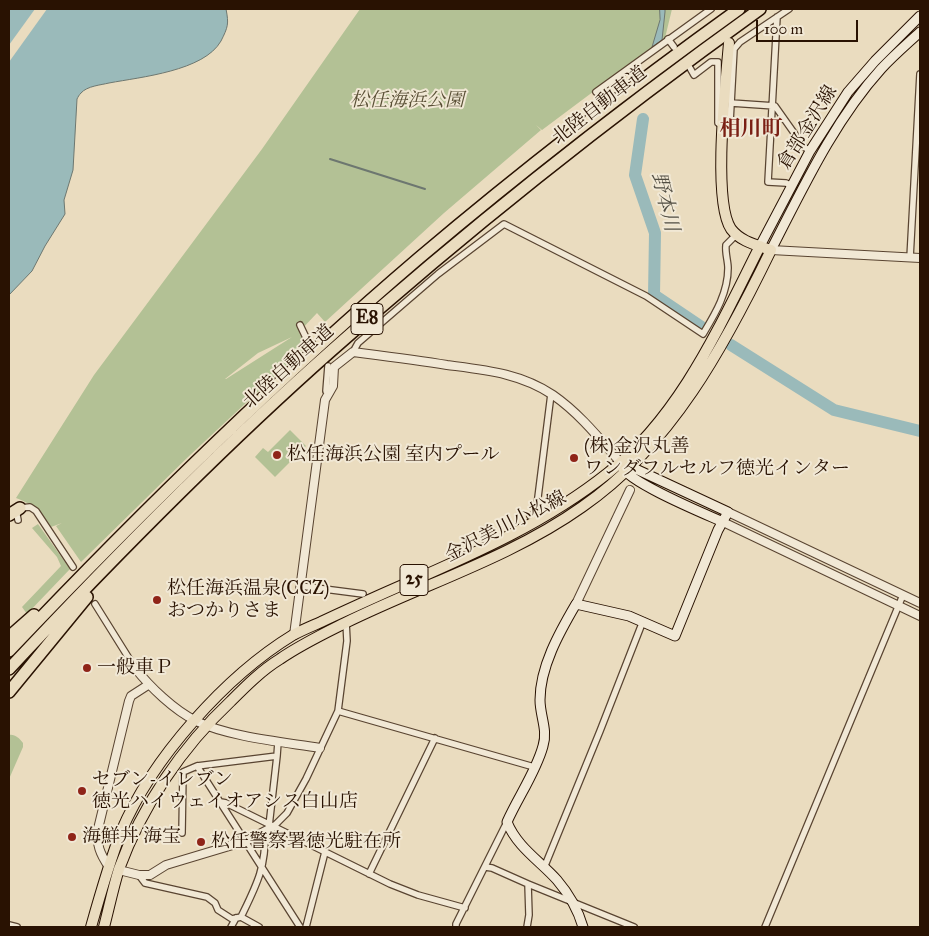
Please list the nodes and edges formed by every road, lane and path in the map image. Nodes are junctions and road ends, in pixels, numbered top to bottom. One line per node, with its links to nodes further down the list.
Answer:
1 (711, 9): 9 (street)
2 (739, 9): 34 (highway, 北陸自動車道 / E8)
3 (760, 9): 34 (highway, 北陸自動車道 / E8)
4 (789, 9): 6 (street)
5 (915, 9): 7 (street)
6 (777, 17): 15 (street); 16 (street)
7 (920, 17): 18 (main road, 倉部金沢線)
8 (920, 32): 22 (main road, 倉部金沢線)
9 (668, 39): 11 (street); 14 (street)
10 (729, 43): 17 (main road)
11 (674, 47)
12 (690, 68): 17 (street)
13 (920, 74): 23 (street)
14 (596, 92)
15 (731, 103): 16 (street); 17 (street)
16 (772, 106): 18 (street); 19 (street)
17 (724, 127): 20 (main road)
18 (810, 152): 19 (main road, 倉部金沢線)
19 (792, 186): 21 (main road, 倉部金沢線)
20 (737, 234): 21 (main road); 27 (street)
21 (760, 246): 22 (main road); 31 (main road, 金沢美川小松線 / 25)
22 (771, 250): 23 (street); 32 (main road, 金沢美川小松線 / 25)
23 (910, 258): 24 (street)
24 (920, 258)
25 (300, 325): 26 (street)
26 (309, 344)
27 (352, 352): 29 (street); 30 (street)
28 (328, 366): 29 (street)
29 (330, 392): 41 (street)
30 (551, 394): 31 (street); 38 (street)
31 (620, 462): 32 (main road); 51 (main road, 金沢美川小松線 / 25)
32 (628, 469): 36 (main road); 39 (main road); 50 (main road, 金沢美川小松線 / 25)
33 (630, 490): 46 (street)
34 (162, 503): 52 (highway); 53 (highway, 北陸自動車道 / E8); 55 (highway, 北陸自動車道 / E8); 57 (highway)
35 (20, 508): 37 (highway); 40 (street)
36 (728, 512): 39 (main road); 43 (street)
37 (12, 516)
38 (530, 516)
39 (722, 522): 47 (street); 49 (main road)
40 (73, 567)
41 (301, 586): 42 (street); 51 (street)
42 (363, 594)
43 (903, 595): 44 (street); 47 (street)
44 (920, 603)
45 (95, 604): 54 (street)
46 (576, 604): 49 (main road); 66 (main road)
47 (898, 606): 48 (street); 96 (street)
48 (920, 616)
49 (642, 621): 76 (street)
50 (346, 622): 58 (street); 60 (main road, 金沢美川小松線 / 25)
51 (294, 635): 59 (main road, 金沢美川小松線 / 25)
52 (9, 637)
53 (9, 651)
54 (135, 668): 56 (street)
55 (9, 669)
56 (148, 684): 59 (street); 73 (street)
57 (9, 692)
58 (338, 711): 61 (street); 63 (street)
59 (195, 720): 60 (street); 73 (main road, 金沢美川小松線 / 25)
60 (206, 725): 62 (street); 77 (main road, 金沢美川小松線 / 25)
61 (436, 738): 66 (street); 78 (street)
62 (278, 742): 63 (street); 64 (street)
63 (320, 748): 69 (street)
64 (277, 756): 65 (street); 69 (street)
65 (197, 766): 67 (street); 70 (street)
66 (534, 767): 68 (main road)
67 (220, 802): 69 (street); 71 (street)
68 (507, 822): 74 (street); 76 (main road)
69 (269, 828): 71 (street); 72 (street); 75 (street)
70 (182, 833)
71 (246, 842): 75 (street); 79 (street)
72 (325, 852): 78 (street); 91 (street)
73 (109, 866): 86 (main road, 金沢美川小松線 / 25)
74 (485, 867): 80 (street); 82 (street)
75 (262, 868): 83 (street); 90 (street)
76 (544, 868): 81 (main road)
77 (119, 870): 79 (street); 87 (main road, 金沢美川小松線 / 25)
78 (369, 874): 82 (street)
79 (139, 875): 83 (street)
80 (528, 884): 81 (street); 93 (street)
81 (573, 901): 94 (main road); 95 (street)
82 (464, 908): 92 (street)
83 (238, 917): 88 (street); 89 (street)
84 (9, 925): 85 (street)
85 (17, 927)
86 (92, 927)
87 (104, 927)
88 (231, 927)
89 (259, 927)
90 (300, 927)
91 (306, 927)
92 (456, 927)
93 (527, 927)
94 (583, 927)
95 (634, 927)
96 (766, 927)

